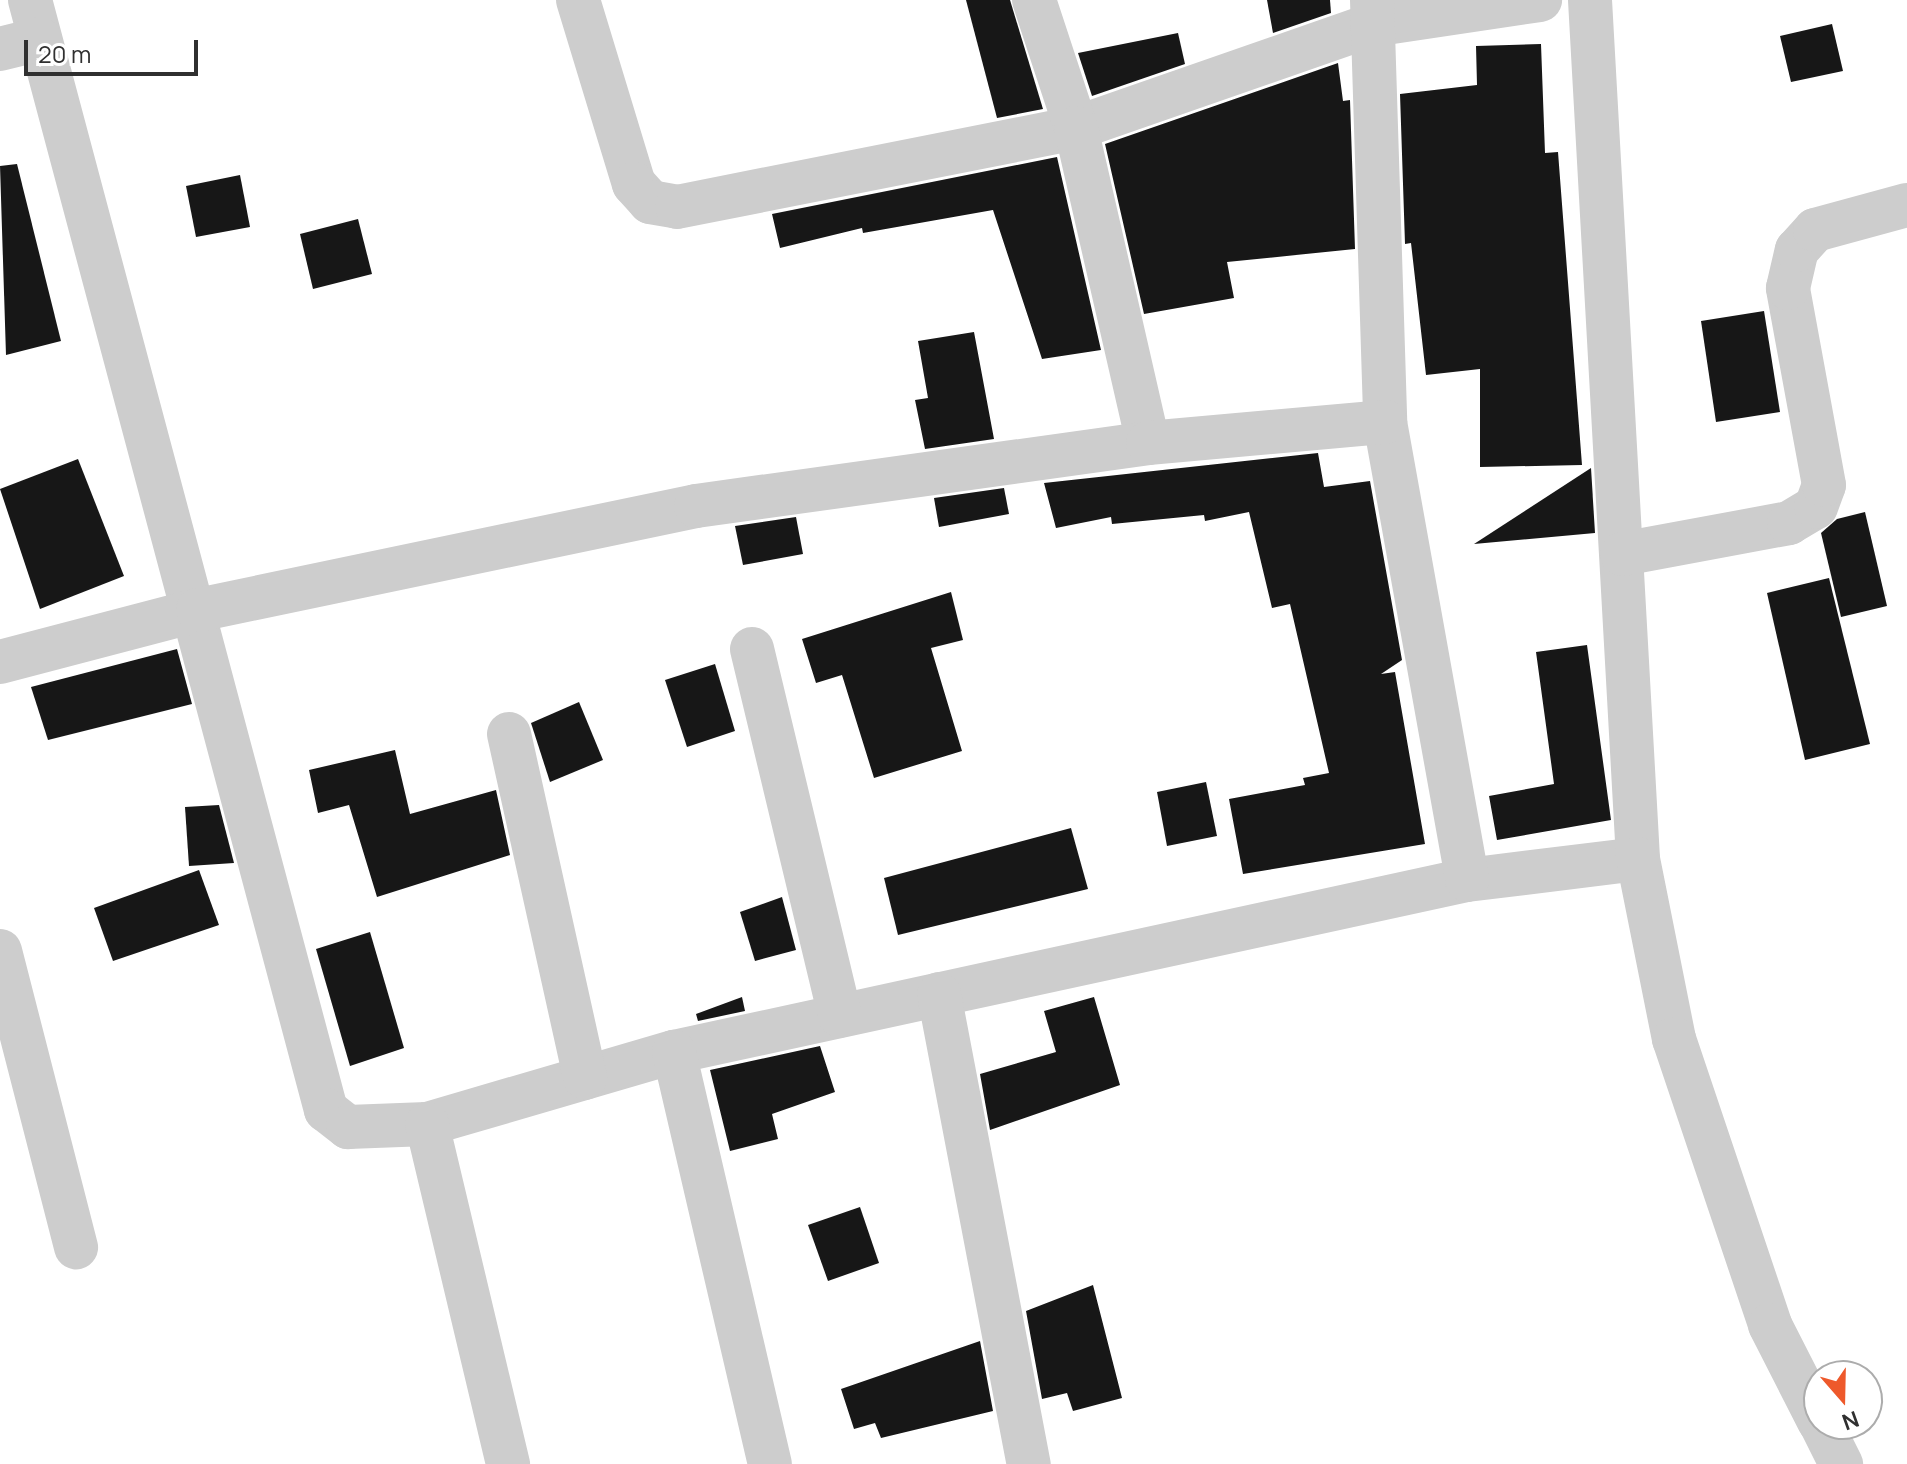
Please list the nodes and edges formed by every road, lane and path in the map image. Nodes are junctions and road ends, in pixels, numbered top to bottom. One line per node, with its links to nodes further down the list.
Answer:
1 (578, 0): 7 (street)
2 (1034, 0): 7 (street)
3 (1540, 0): 5 (street)
4 (1590, 0): 11 (street)
5 (1372, 13): 7 (street); 9 (street)
6 (23, 29): 12 (street)
7 (1076, 128): 10 (street)
8 (1907, 205): 11 (street)
9 (1385, 422): 10 (street); 17 (street)
10 (1148, 443): 12 (street)
11 (1622, 554): 16 (street)
12 (198, 610): 14 (street); 23 (street)
13 (752, 649): 20 (street)
14 (0, 662)
15 (509, 734): 22 (street)
16 (1638, 859): 17 (street); 25 (street)
17 (1467, 880): 19 (street)
18 (0, 951): 24 (street)
19 (939, 994): 20 (street); 29 (street)
20 (840, 1016): 21 (street)
21 (674, 1052): 22 (street); 28 (street)
22 (585, 1078): 23 (street)
23 (427, 1124): 27 (street)
24 (76, 1247)
25 (1803, 1389)
26 (1829, 1440): 30 (street)
27 (508, 1464)
28 (770, 1464)
29 (1029, 1464)
30 (1841, 1464)

